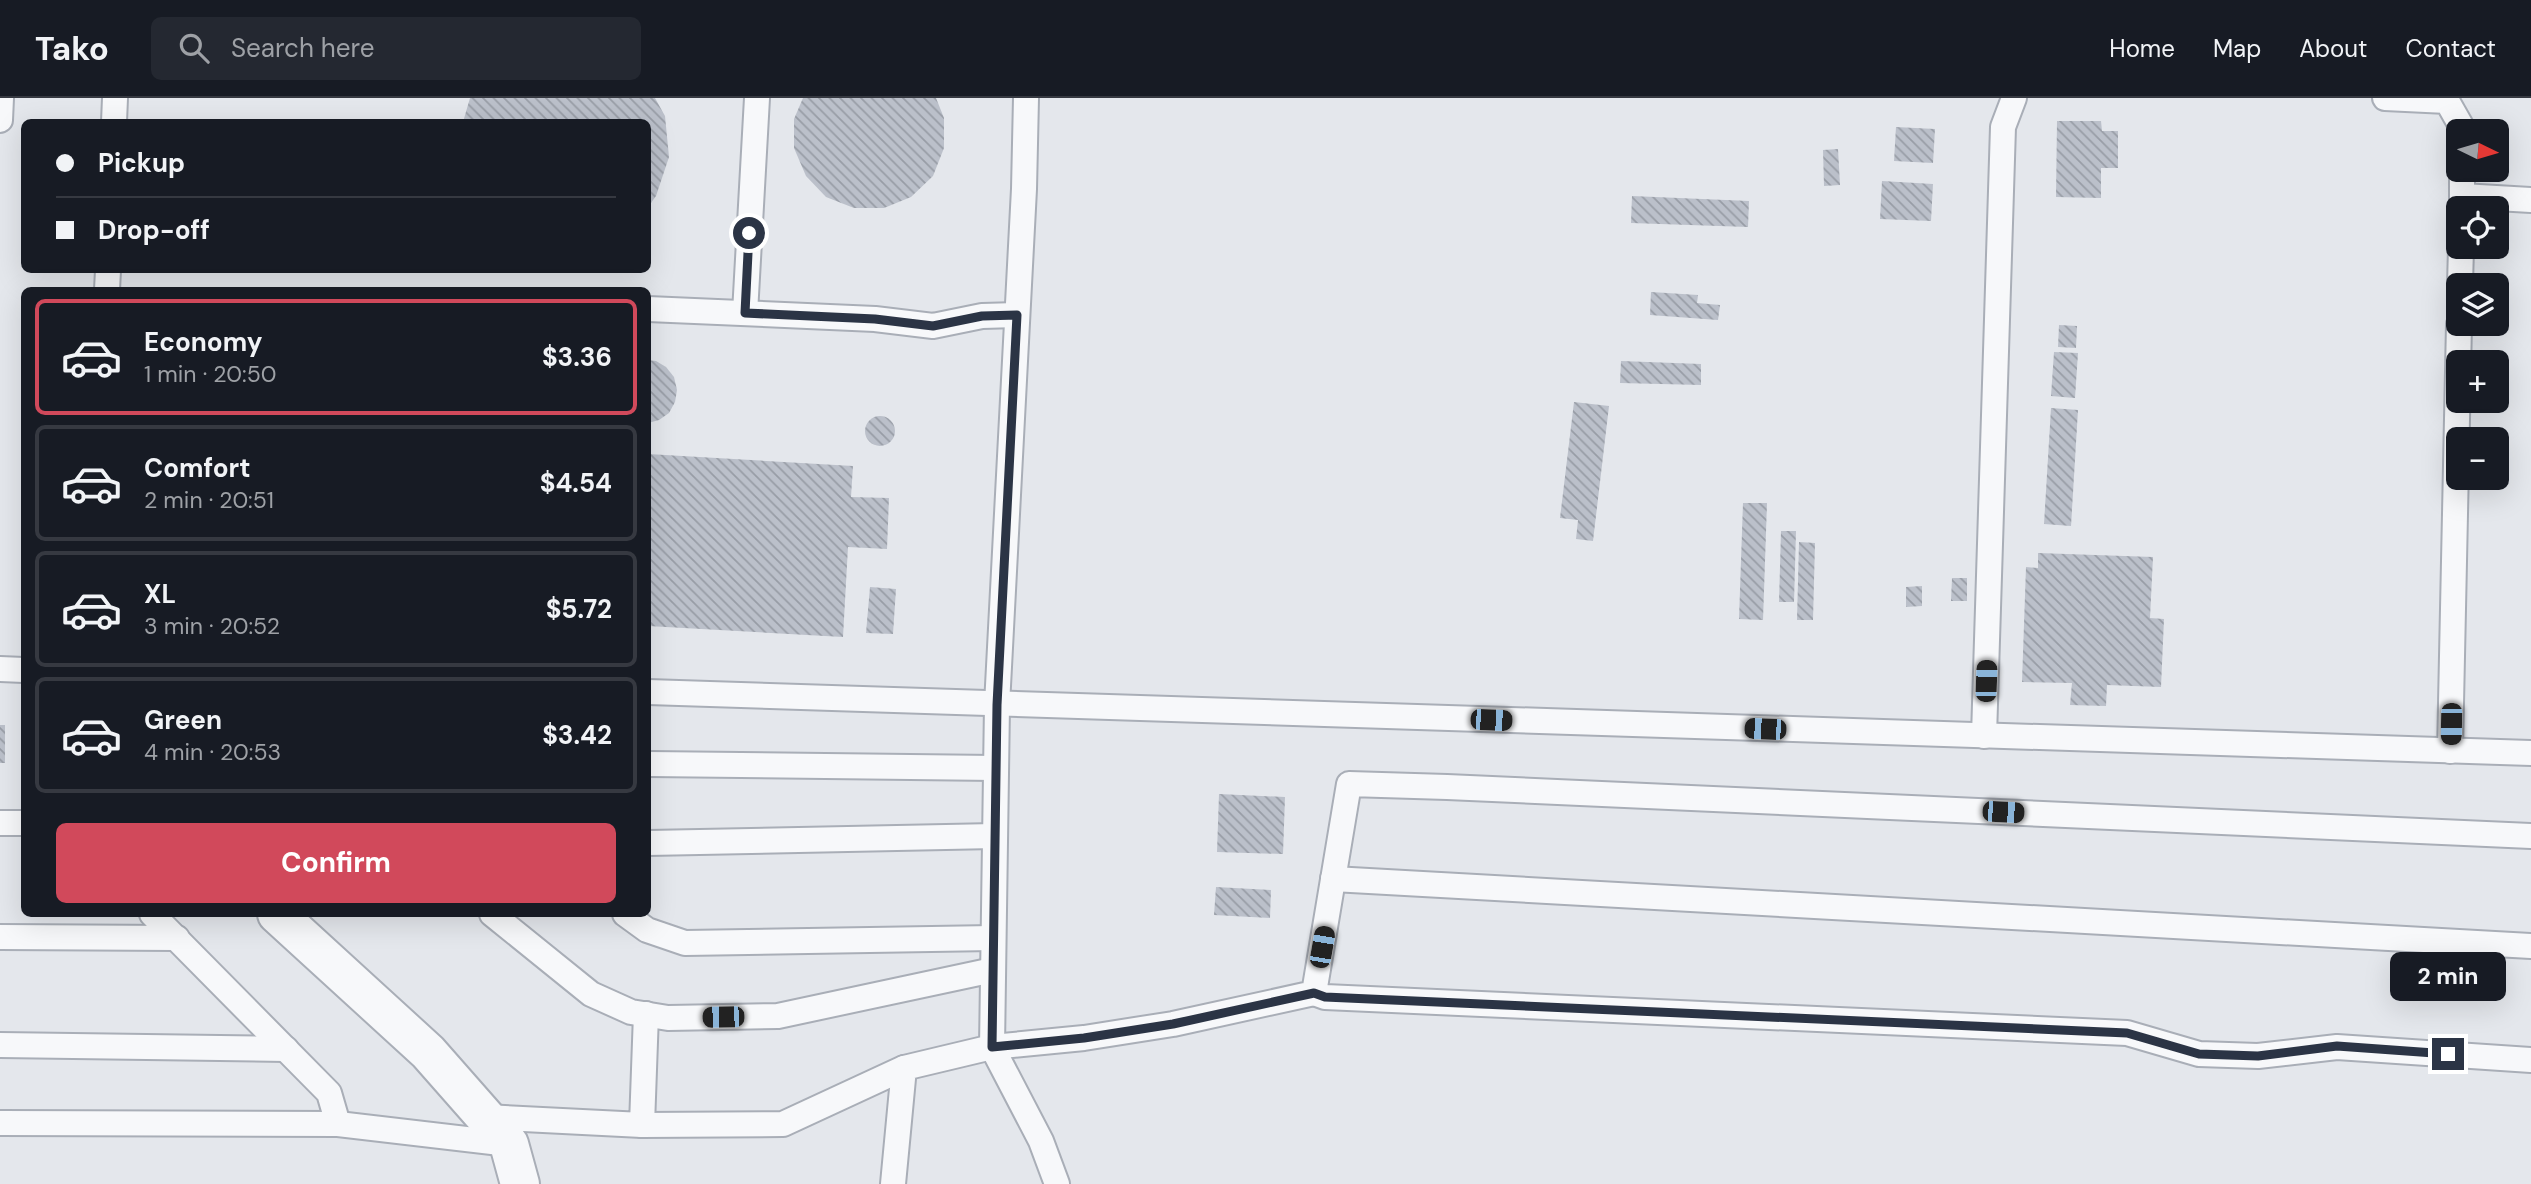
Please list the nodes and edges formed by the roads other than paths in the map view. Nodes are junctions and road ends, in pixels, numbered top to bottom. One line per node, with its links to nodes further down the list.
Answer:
1 (1, 98): 9 (lane)
2 (115, 98): 7 (lane)
3 (757, 98): 13 (lane)
4 (1026, 98): 14 (lane)
5 (2014, 98): 20 (lane)
6 (2385, 98): 8 (lane)
7 (114, 119)
8 (2458, 119)
9 (0, 120)
10 (2531, 200): 11 (lane)
11 (2509, 201)
12 (651, 309): 13 (lane)
13 (745, 313): 14 (lane)
14 (1017, 315): 19 (lane)
15 (2459, 336): 21 (lane)
16 (0, 669): 17 (lane)
17 (21, 670)
18 (651, 692): 19 (lane)
19 (997, 705): 20 (lane); 24 (lane)
20 (1984, 736): 21 (lane)
21 (2450, 751): 22 (lane)
22 (2531, 753)
23 (651, 764): 24 (lane)
24 (996, 768): 27 (lane)
25 (0, 823): 26 (lane)
26 (21, 823)
27 (995, 836): 29 (lane); 37 (lane)
28 (2531, 836): 30 (lane)
29 (651, 843)
30 (1333, 879): 38 (lane); 40 (lane)
31 (155, 917): 36 (lane)
32 (281, 917): 50 (street)
33 (496, 917): 41 (lane)
34 (629, 917): 37 (lane)
35 (0, 937): 36 (lane)
36 (177, 938): 44 (lane)
37 (993, 938): 39 (lane)
38 (2531, 946)
39 (993, 970): 41 (lane); 43 (lane)
40 (1314, 993): 43 (lane); 45 (lane)
41 (646, 1014): 49 (lane)
42 (0, 1045): 44 (lane)
43 (992, 1047): 46 (lane); 53 (lane)
44 (286, 1049): 48 (lane)
45 (2531, 1060)
46 (904, 1068): 49 (lane); 52 (lane)
47 (0, 1123): 48 (lane)
48 (338, 1124): 50 (lane)
49 (642, 1125): 50 (lane)
50 (497, 1130): 51 (street)
51 (520, 1184)
52 (893, 1184)
53 (1057, 1184)

